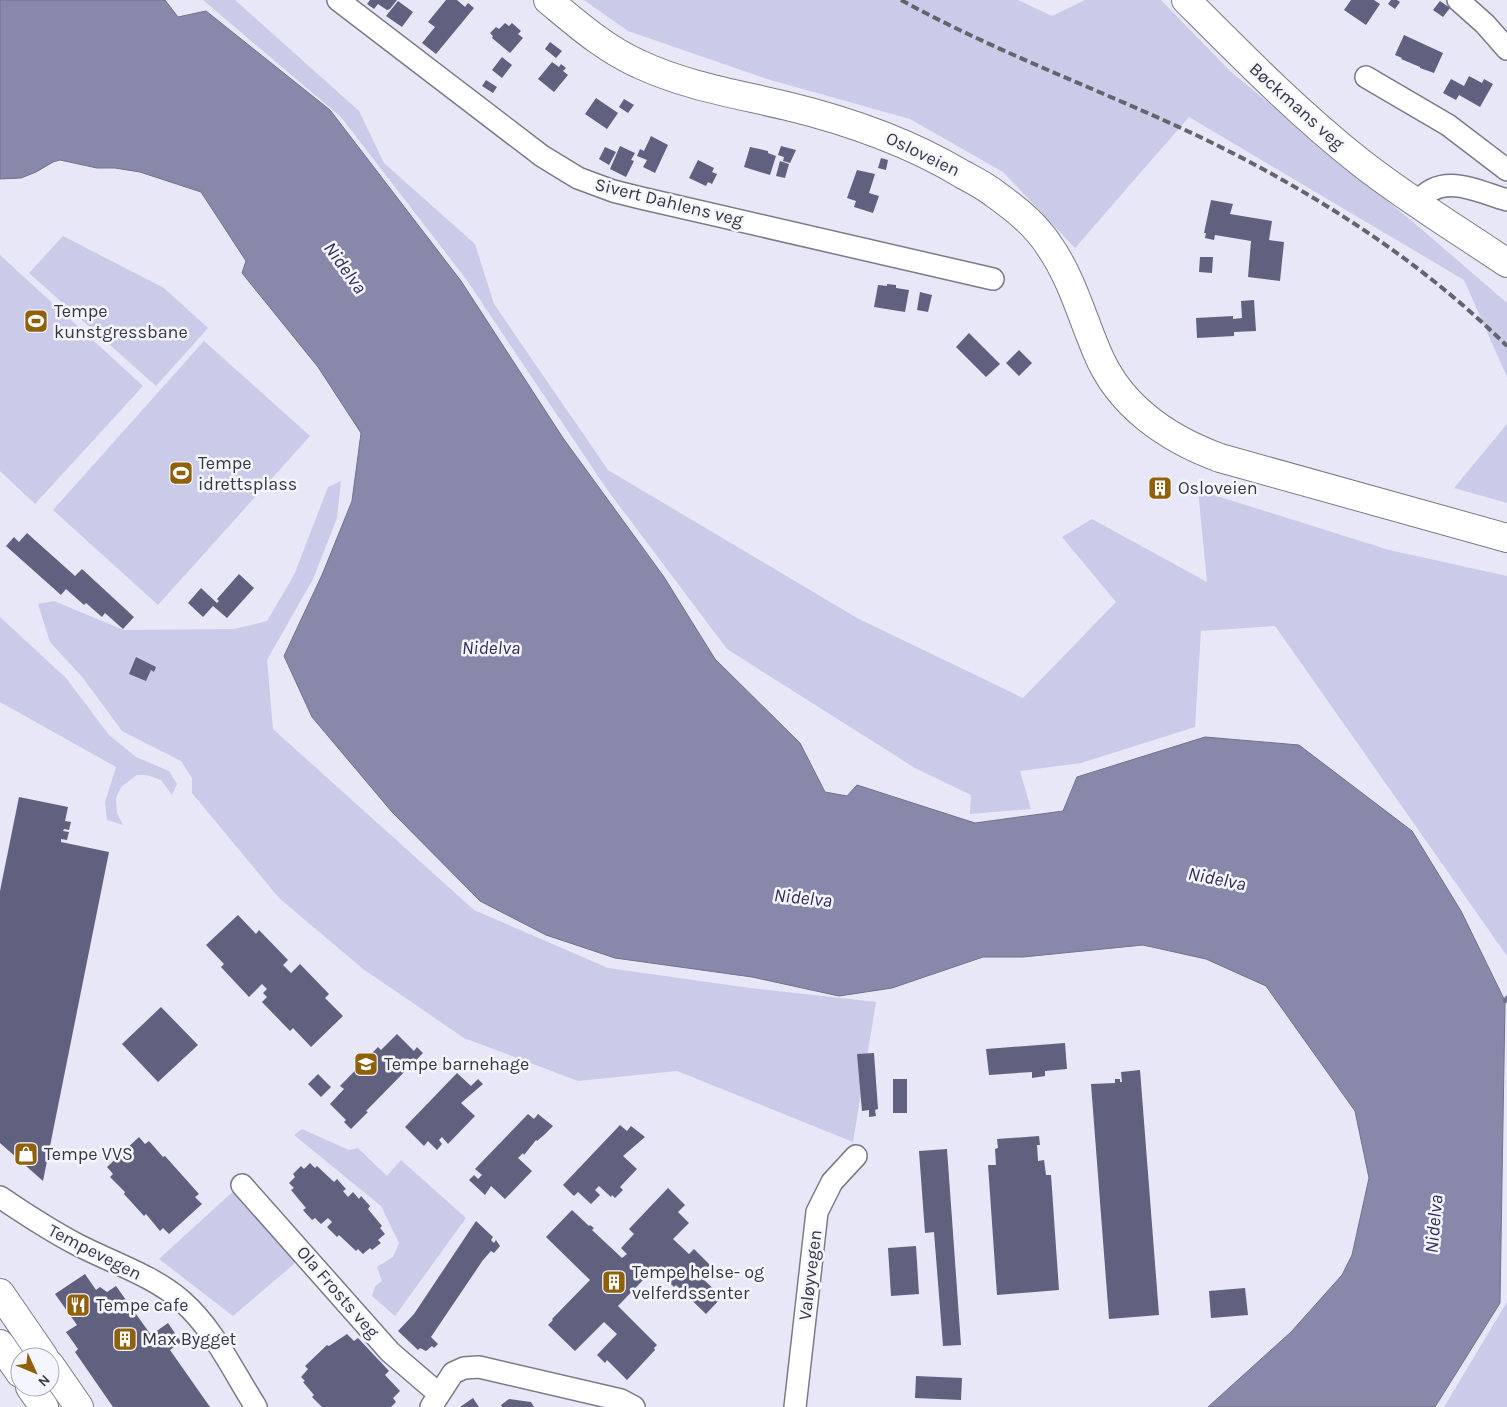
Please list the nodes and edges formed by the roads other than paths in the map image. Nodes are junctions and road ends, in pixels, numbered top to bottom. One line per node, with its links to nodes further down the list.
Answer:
1 (338, 0): 11 (street, Sivert Dahlens veg)
2 (548, 0): 12 (main road, Osloveien)
3 (1186, 0): 9 (main road, Bøckmans veg)
4 (1458, 0): 5 (street)
5 (1507, 49)
6 (1366, 77): 7 (street)
7 (1507, 170)
8 (1507, 200): 9 (street)
9 (1417, 203): 10 (main road, Bøckmans veg)
10 (1507, 263)
11 (993, 279)
12 (1507, 538)
13 (856, 1156): 25 (street, Valøyvegen)
14 (242, 1185): 21 (street, Ola Frosts veg)
15 (0, 1197): 23 (street, Tempevegen)
16 (0, 1293): 18 (main road)
17 (0, 1344): 19 (main road)
18 (37, 1347)
19 (10, 1358)
20 (60, 1379): 22 (main road)
21 (435, 1400): 24 (street)
22 (79, 1407)
23 (256, 1407)
24 (634, 1407)
25 (795, 1407)

